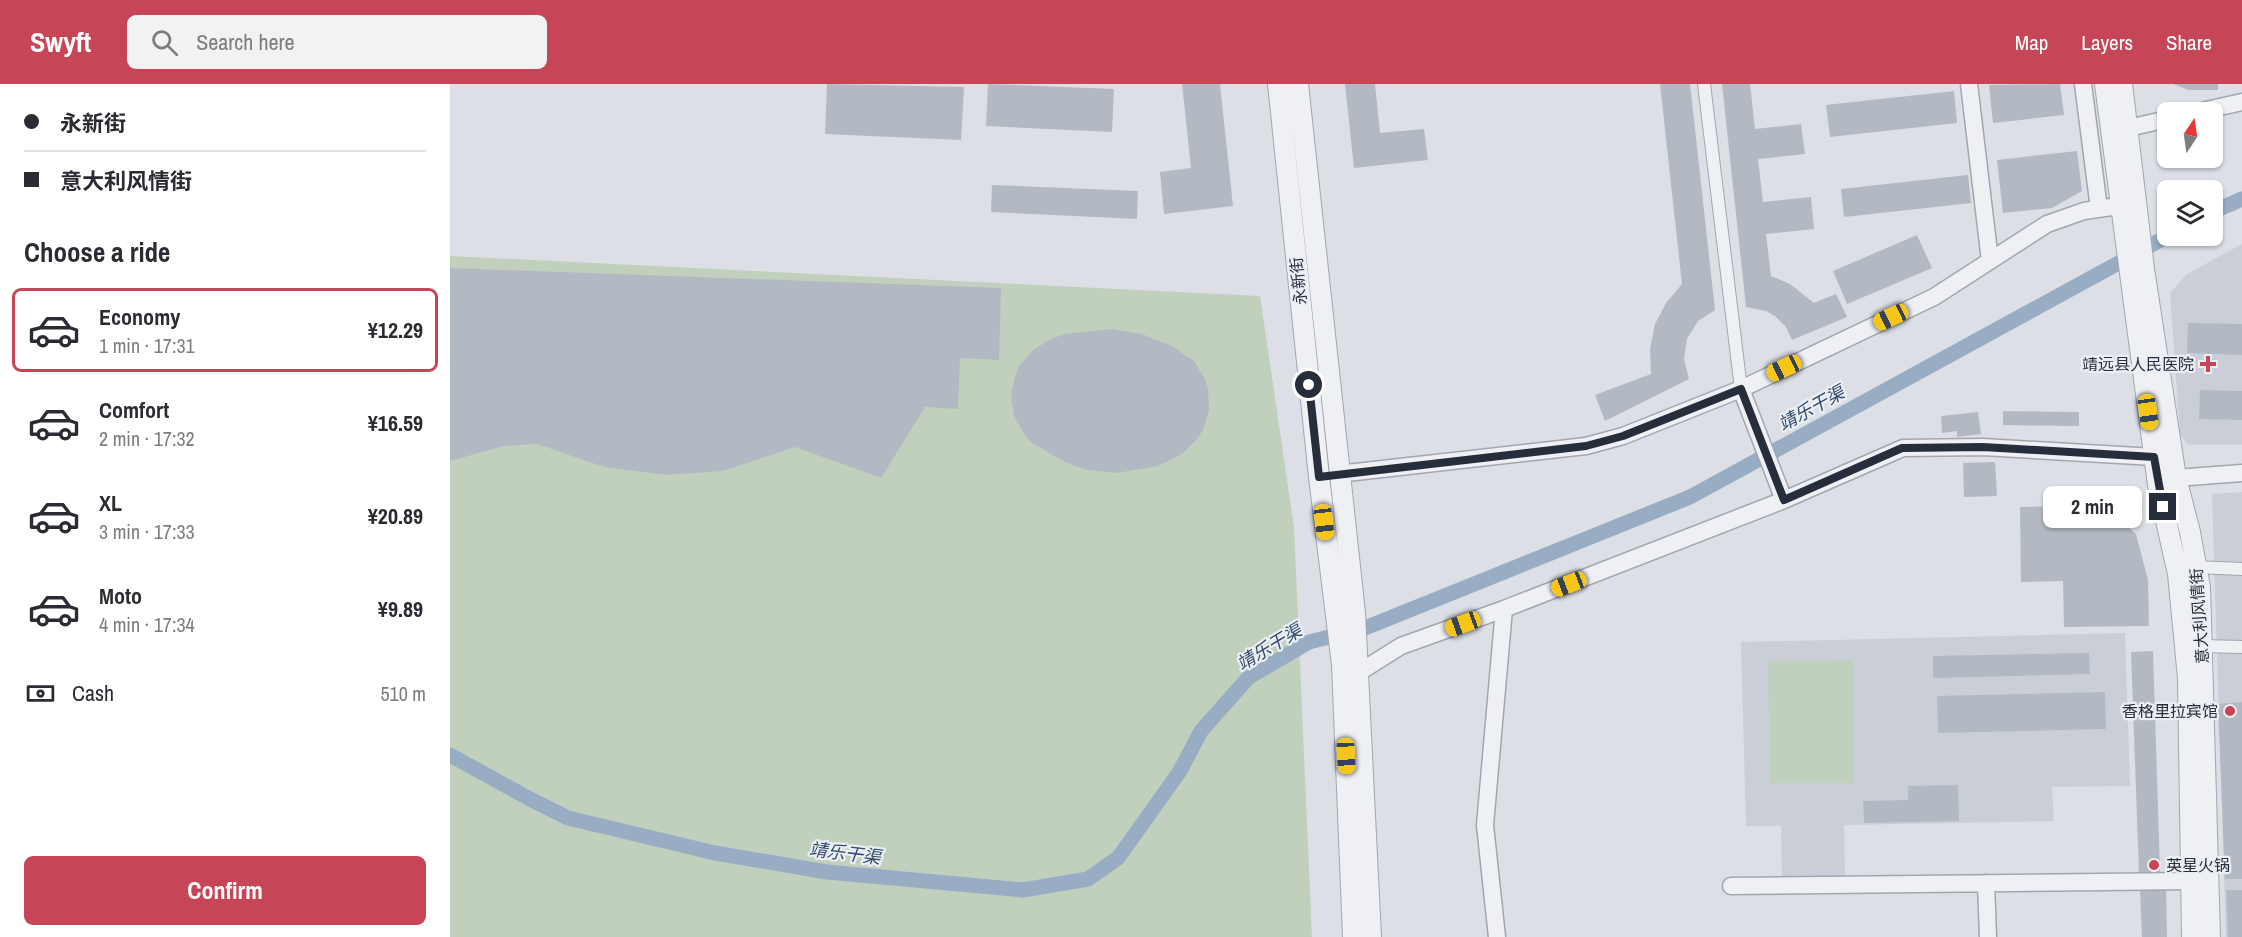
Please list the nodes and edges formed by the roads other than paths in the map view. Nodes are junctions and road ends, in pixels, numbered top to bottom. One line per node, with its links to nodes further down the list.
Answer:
1 (1278, 84): 20 (street, 永新街)
2 (1298, 84): 19 (street, 永新街)
3 (1704, 84): 16 (street)
4 (1969, 84): 14 (street)
5 (2082, 84): 13 (street)
6 (2104, 84): 12 (street, 意大利风情街)
7 (2122, 84): 11 (street, 意大利风情街)
8 (2242, 102): 9 (street)
9 (2223, 106)
10 (2157, 121): 11 (street)
11 (2128, 128): 12 (street, 意大利风情街)
12 (2129, 205): 13 (street); 15 (street, 意大利风情街)
13 (2099, 209): 14 (street)
14 (1989, 261): 16 (street)
15 (2137, 273): 17 (street, 意大利风情街); 21 (street, 意大利风情街)
16 (1741, 389): 19 (street); 22 (street)
17 (2154, 457): 21 (street, 意大利风情街); 22 (street)
18 (2242, 473): 21 (street)
19 (1338, 474): 20 (street); 26 (street, 永新街)
20 (1319, 477): 26 (street, 永新街)
21 (2167, 481): 23 (street, 意大利风情街); 30 (street, 意大利风情街)
22 (1784, 500): 25 (street)
23 (2196, 567): 24 (street); 27 (street, 意大利风情街)
24 (2242, 569)
25 (1504, 609): 29 (street); 35 (street)
26 (1345, 613): 29 (street)
27 (2202, 646): 28 (street); 38 (street, 意大利风情街)
28 (2242, 646)
29 (1352, 666): 33 (street); 34 (street)
30 (2191, 881): 31 (street); 37 (street, 意大利风情街)
31 (1986, 883): 32 (street); 36 (street)
32 (1731, 886)
33 (1353, 937)
34 (1371, 937)
35 (1497, 937)
36 (1988, 937)
37 (2192, 937)
38 (2210, 937)

